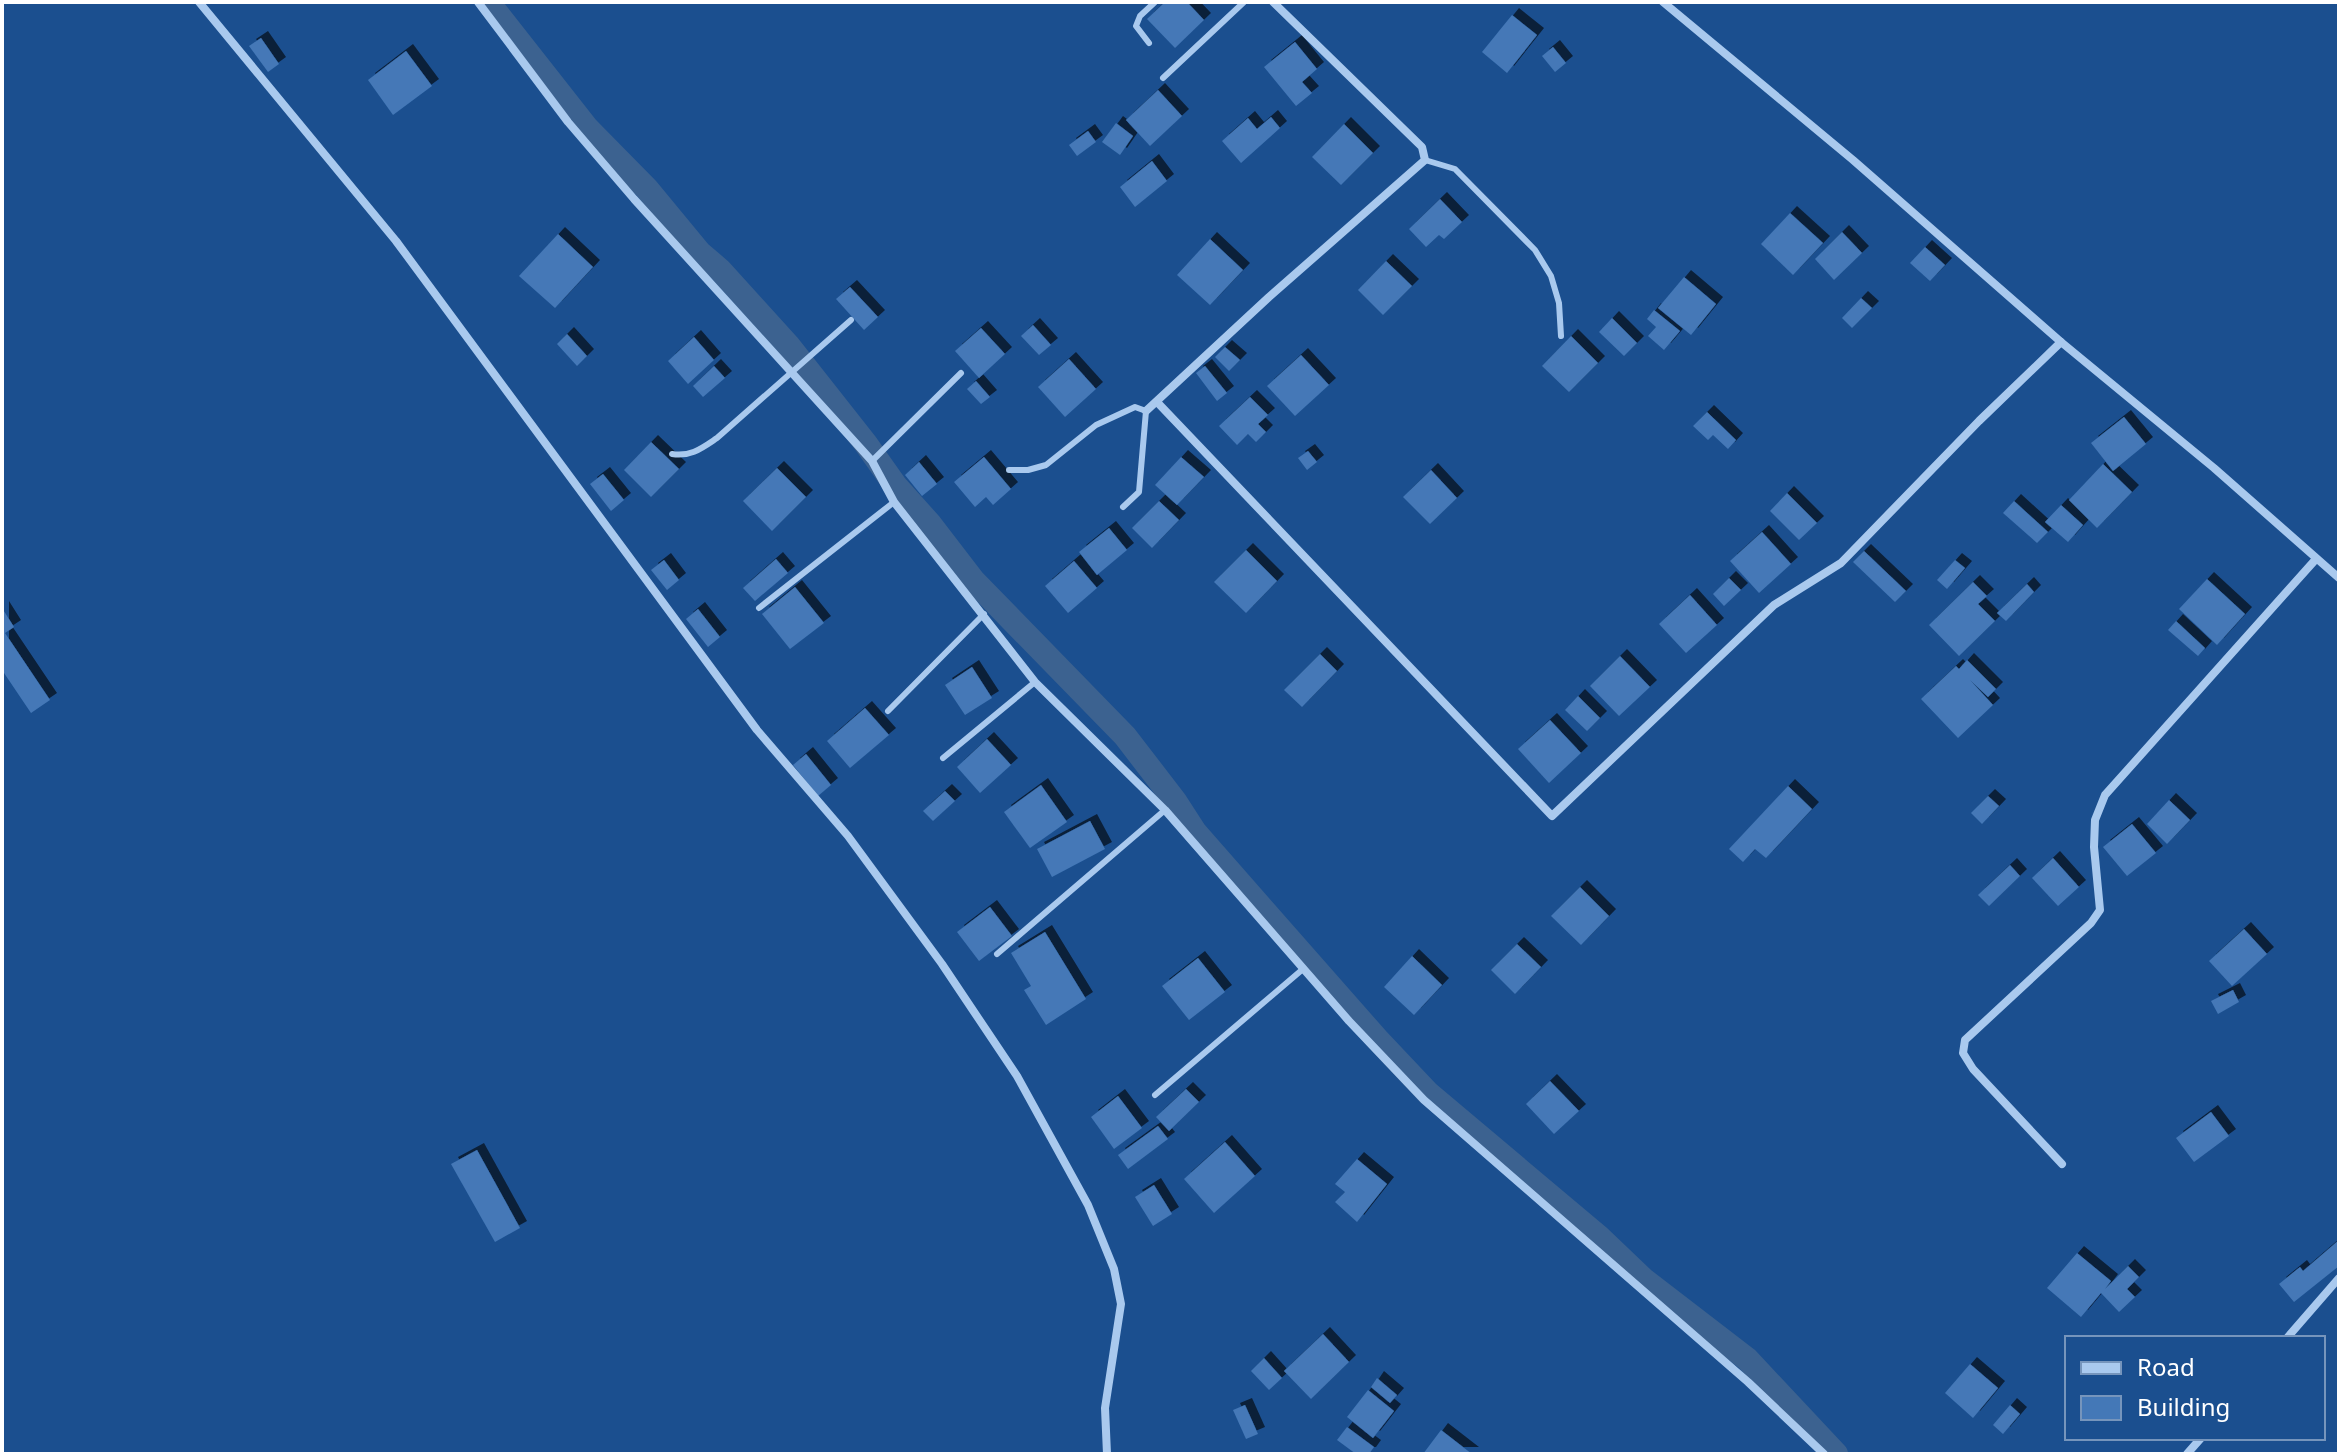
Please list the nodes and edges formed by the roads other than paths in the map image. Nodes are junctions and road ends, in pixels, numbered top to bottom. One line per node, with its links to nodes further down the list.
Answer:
1 (199, 2): 36 (street)
2 (478, 2): 13 (street)
3 (1155, 2): 7 (lane)
4 (1244, 2): 8 (lane)
5 (1273, 2): 9 (street)
6 (1663, 2): 12 (street)
7 (1149, 43)
8 (1163, 78)
9 (1425, 160): 11 (lane); 15 (street)
10 (851, 320): 13 (lane)
11 (1561, 336)
12 (2061, 342): 15 (street); 22 (street)
13 (792, 372): 17 (lane); 18 (street)
14 (961, 373): 18 (lane)
15 (1157, 402): 16 (street)
16 (1146, 411): 19 (lane); 21 (lane)
17 (672, 454)
18 (872, 461): 20 (street)
19 (1009, 470)
20 (894, 502): 24 (lane); 25 (street)
21 (1123, 507)
22 (2316, 559): 23 (street); 33 (street)
23 (2339, 578)
24 (759, 608)
25 (984, 614): 26 (street); 27 (lane)
26 (1035, 682): 28 (lane); 29 (street)
27 (888, 711)
28 (943, 758)
29 (1165, 810): 30 (lane); 31 (street)
30 (997, 954)
31 (1303, 969): 32 (lane); 37 (street)
32 (1155, 1095)
33 (2062, 1164)
34 (2339, 1278): 35 (street)
35 (2289, 1336)
36 (1107, 1454)
37 (1824, 1454)

